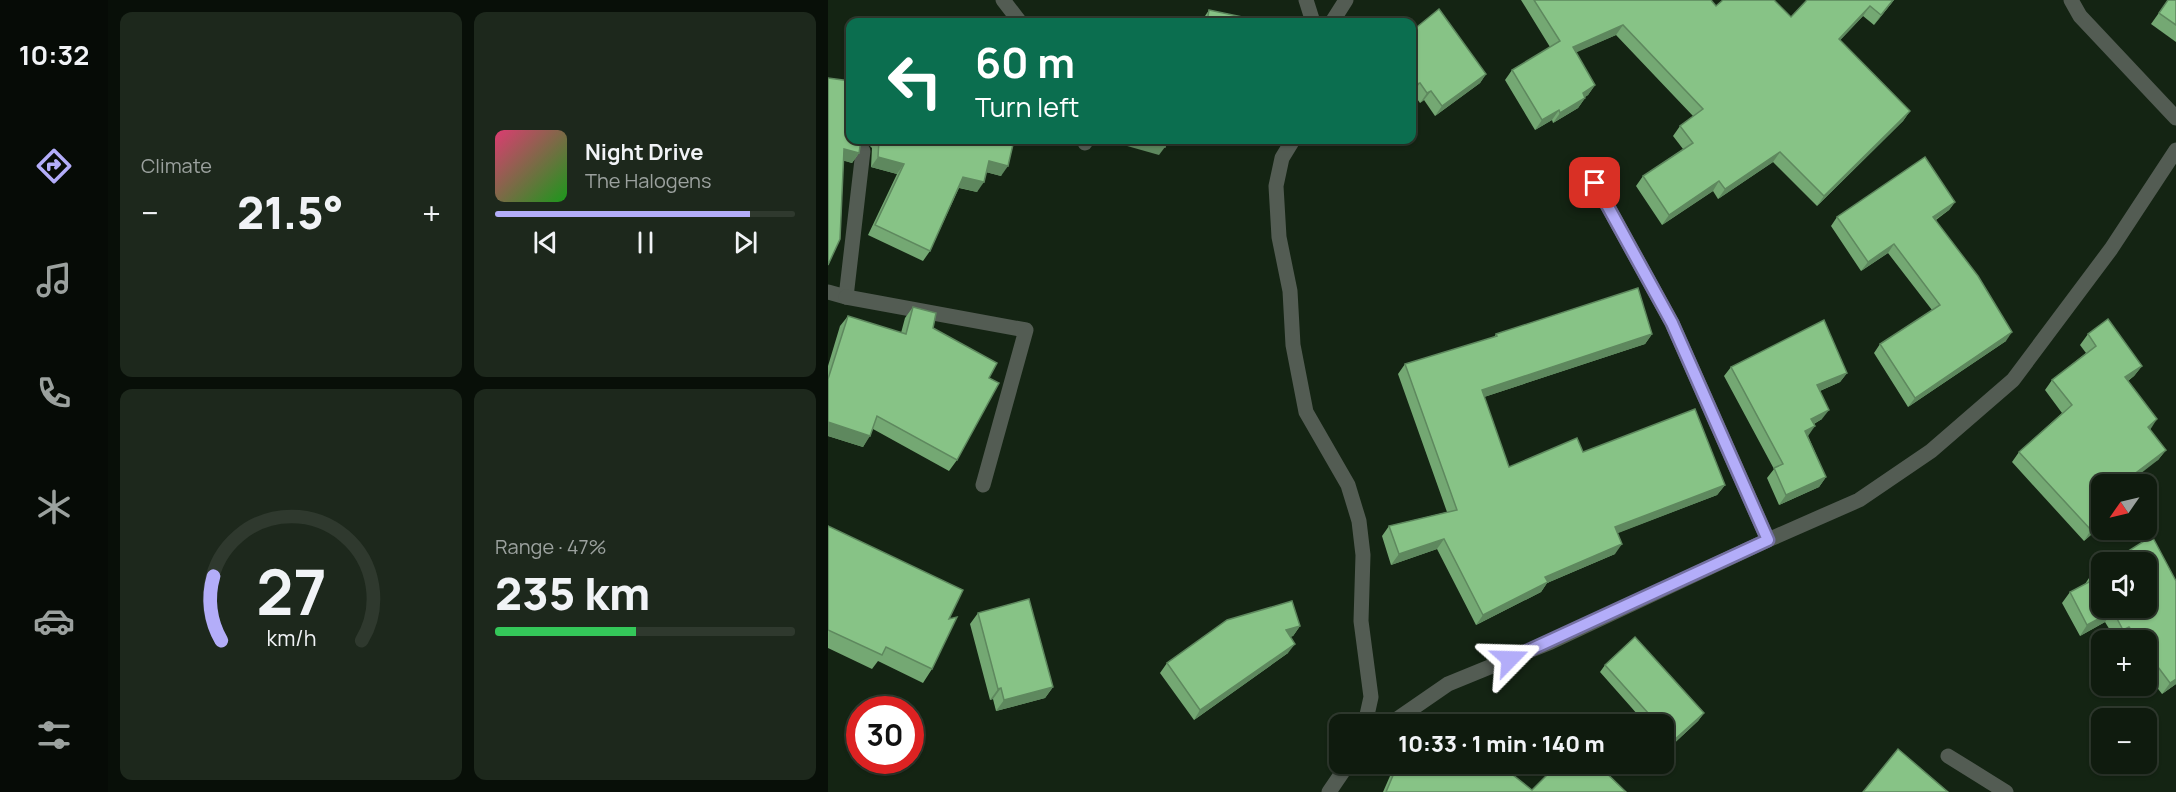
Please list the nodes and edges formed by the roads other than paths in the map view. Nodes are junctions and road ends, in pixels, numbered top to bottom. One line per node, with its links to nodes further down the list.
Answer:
1 (1004, 0): 5 (street)
2 (1306, 0): 6 (street)
3 (1346, 0): 7 (street)
4 (2071, 0): 8 (street)
5 (1017, 18)
6 (1312, 18)
7 (1335, 18)
8 (2176, 118)
9 (1291, 144): 17 (street)
10 (2176, 150): 16 (street)
11 (863, 152): 14 (street)
12 (1595, 183): 16 (street)
13 (828, 292): 14 (street)
14 (846, 297): 15 (street)
15 (983, 485)
16 (1768, 540): 18 (street)
17 (1367, 714)
18 (1404, 714)
19 (1948, 756): 22 (street)
20 (1341, 774): 21 (street)
21 (1329, 792)
22 (2006, 792)

